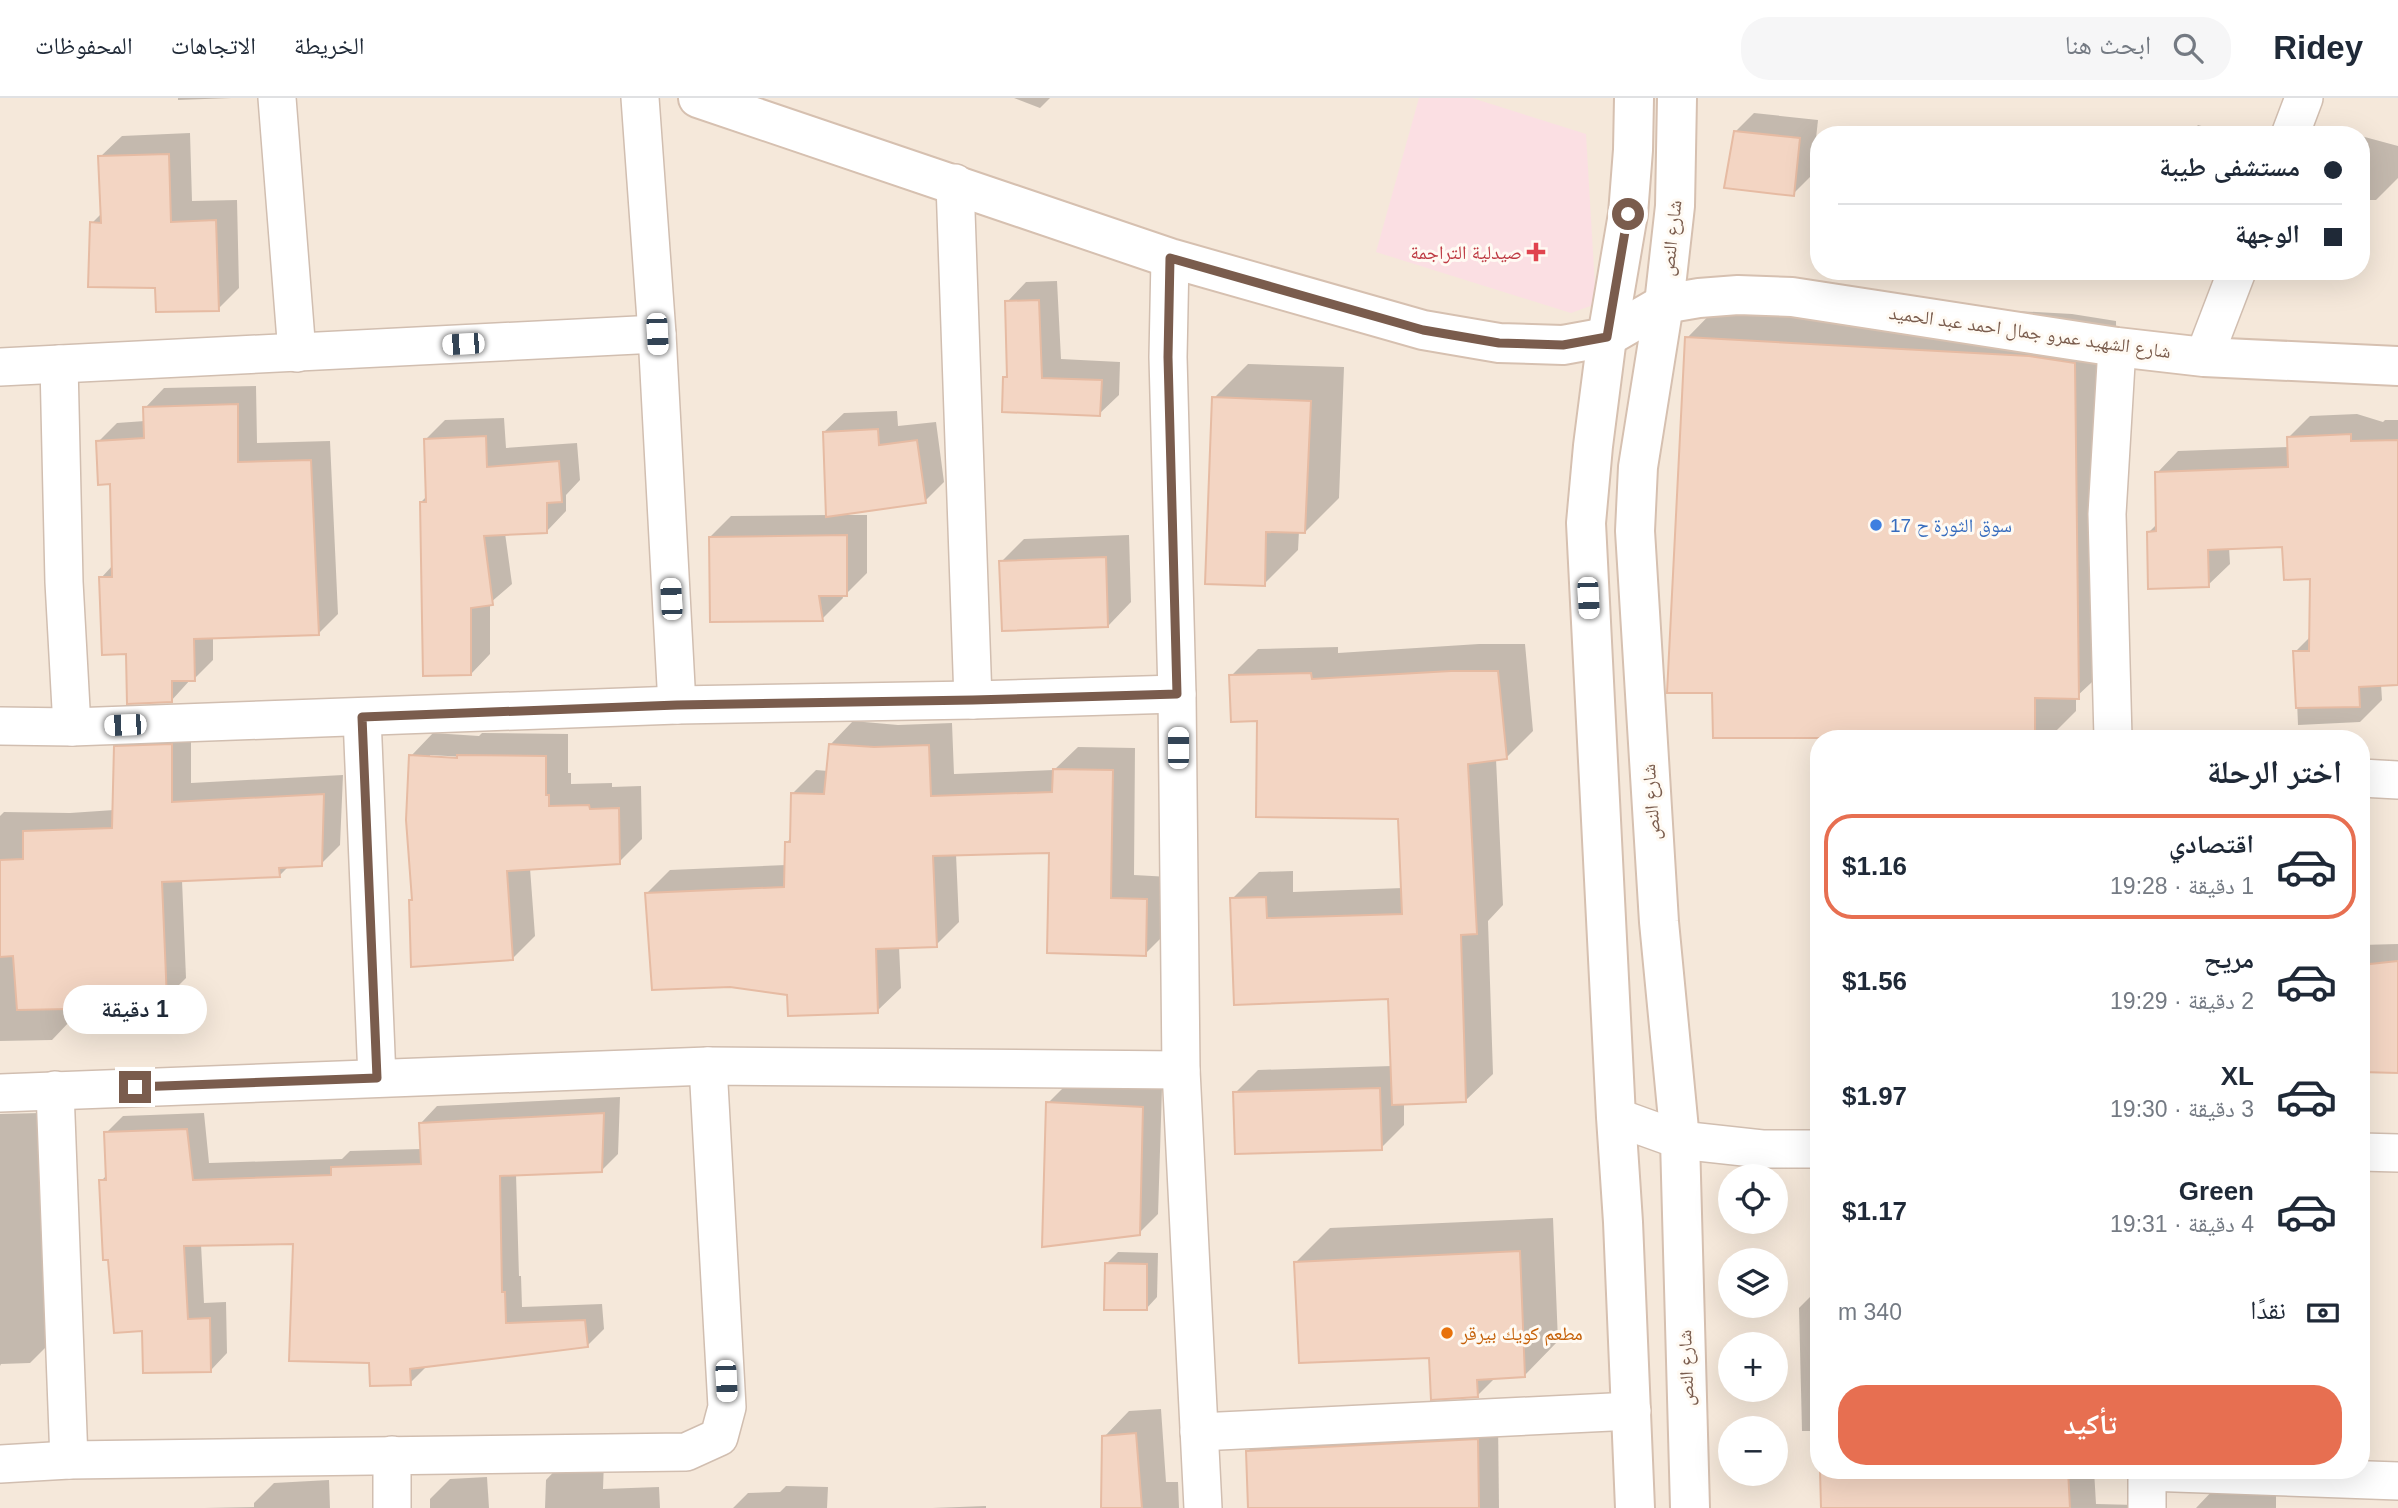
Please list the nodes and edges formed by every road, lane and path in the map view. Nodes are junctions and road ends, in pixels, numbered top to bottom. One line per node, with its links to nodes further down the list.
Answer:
1 (277, 98): 15 (street)
2 (640, 98): 12 (street)
3 (698, 98): 8 (main road)
4 (1634, 98): 13 (main road)
5 (1676, 98): 11 (main road, شارع النص)
6 (2304, 98): 7 (street)
7 (2293, 126)
8 (955, 183): 9 (main road); 21 (street)
9 (1170, 258): 13 (main road); 20 (street)
10 (2234, 280): 16 (street)
11 (1664, 304): 13 (main road); 14 (main road, شارع الشهيد عمرو جمال احمد عبد الحميد); 35 (main road, شارع النص)
12 (657, 334): 15 (street); 22 (street)
13 (1607, 337): 34 (main road)
14 (2117, 347): 16 (main road, شارع الشهيد عمرو جمال احمد عبد الحميد); 26 (street)
15 (297, 352): 17 (street)
16 (2204, 357): 18 (main road, شارع الشهيد عمرو جمال احمد عبد الحميد)
17 (59, 364): 19 (street); 25 (street)
18 (2398, 366)
19 (0, 367)
20 (1177, 694): 21 (street); 30 (street)
21 (973, 700): 22 (street)
22 (677, 705): 23 (street)
23 (362, 717): 25 (street); 31 (street)
24 (0, 726): 25 (street)
25 (72, 727)
26 (2113, 730)
27 (2370, 778): 28 (street)
28 (2398, 780)
29 (708, 1066): 30 (street); 31 (street); 41 (street)
30 (1181, 1070): 40 (street)
31 (377, 1078): 32 (street)
32 (55, 1090): 33 (street); 42 (street)
33 (0, 1093)
34 (1616, 1117): 35 (street); 39 (main road)
35 (1680, 1140): 36 (street); 50 (main road, شارع النص)
36 (1810, 1149)
37 (2370, 1152): 38 (street)
38 (2398, 1153)
39 (1632, 1411): 40 (street); 49 (main road)
40 (1199, 1432): 48 (street)
41 (393, 1455): 42 (street); 47 (street)
42 (69, 1460): 43 (street)
43 (0, 1464)
44 (2147, 1479): 51 (street)
45 (2348, 1479): 46 (street)
46 (2398, 1481)
47 (392, 1508)
48 (1203, 1508)
49 (1635, 1508)
50 (1690, 1508)
51 (2147, 1508)

